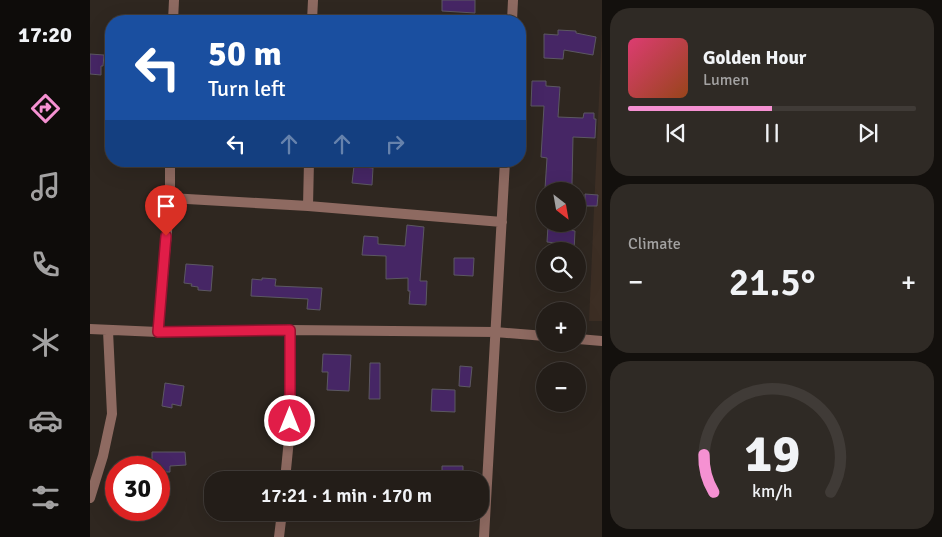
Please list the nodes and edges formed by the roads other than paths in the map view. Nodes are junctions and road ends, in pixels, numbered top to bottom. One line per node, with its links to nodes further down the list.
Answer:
1 (174, 0): 4 (street)
2 (313, 0): 5 (street)
3 (513, 0): 6 (street)
4 (173, 15)
5 (312, 15)
6 (512, 15)
7 (170, 167): 10 (street)
8 (309, 167): 11 (street)
9 (505, 167): 12 (street)
10 (170, 198): 11 (street); 16 (street)
11 (308, 206): 12 (street)
12 (502, 222): 17 (street)
13 (90, 329): 15 (street)
14 (290, 330): 16 (street); 17 (street); 21 (street)
15 (108, 331): 16 (street); 22 (street)
16 (158, 332)
17 (495, 332): 18 (street); 25 (street)
18 (536, 335)
19 (586, 340): 20 (street)
20 (602, 341)
21 (286, 471)
22 (90, 498)
23 (281, 521): 24 (street)
24 (279, 537)
25 (484, 537)

